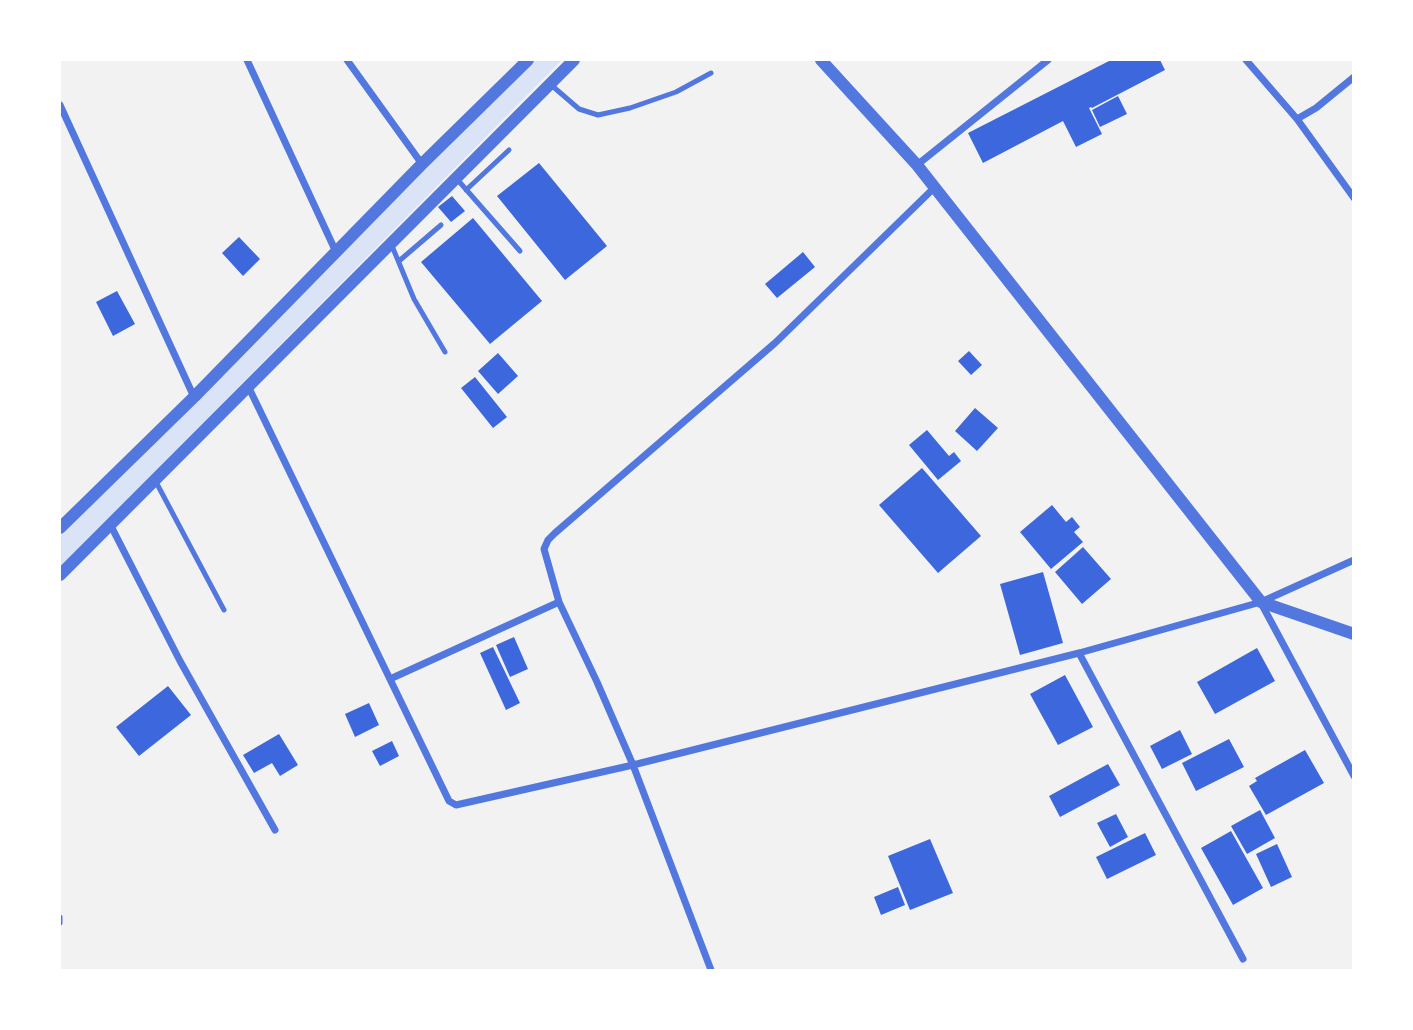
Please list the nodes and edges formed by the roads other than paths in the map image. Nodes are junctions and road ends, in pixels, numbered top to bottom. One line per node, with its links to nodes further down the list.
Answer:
1 (247, 60): 23 (street)
2 (347, 60): 14 (street)
3 (528, 60): 14 (street)
4 (574, 60): 10 (street)
5 (821, 60): 15 (street)
6 (1048, 60): 15 (street)
7 (1246, 60): 12 (street)
8 (711, 73): 10 (lane)
9 (1353, 78): 12 (street)
10 (550, 84): 16 (street)
11 (60, 105): 27 (street)
12 (1297, 119): 19 (street)
13 (509, 150): 18 (lane)
14 (422, 164): 23 (street)
15 (917, 165): 17 (street)
16 (456, 178): 18 (lane); 21 (street)
17 (935, 187): 33 (street); 34 (street)
18 (466, 190): 22 (lane)
19 (1353, 198)
20 (441, 225): 24 (lane)
21 (391, 243): 24 (lane); 26 (street)
22 (520, 251)
23 (336, 252): 27 (street)
24 (399, 261): 25 (lane)
25 (444, 352)
26 (248, 386): 28 (street); 38 (street)
27 (194, 397): 30 (street)
28 (155, 479): 29 (street); 35 (lane)
29 (111, 526): 32 (street); 41 (street)
30 (60, 528)
31 (1353, 560): 34 (street)
32 (60, 575)
33 (559, 602): 38 (street); 39 (street)
34 (1261, 602): 36 (street); 37 (street); 40 (street)
35 (224, 610)
36 (1353, 634)
37 (1079, 653): 39 (street); 44 (street)
38 (390, 679): 39 (street)
39 (632, 765): 45 (street)
40 (1353, 776)
41 (275, 830)
42 (60, 917): 43 (lane)
43 (60, 923)
44 (1243, 959)
45 (711, 971)

